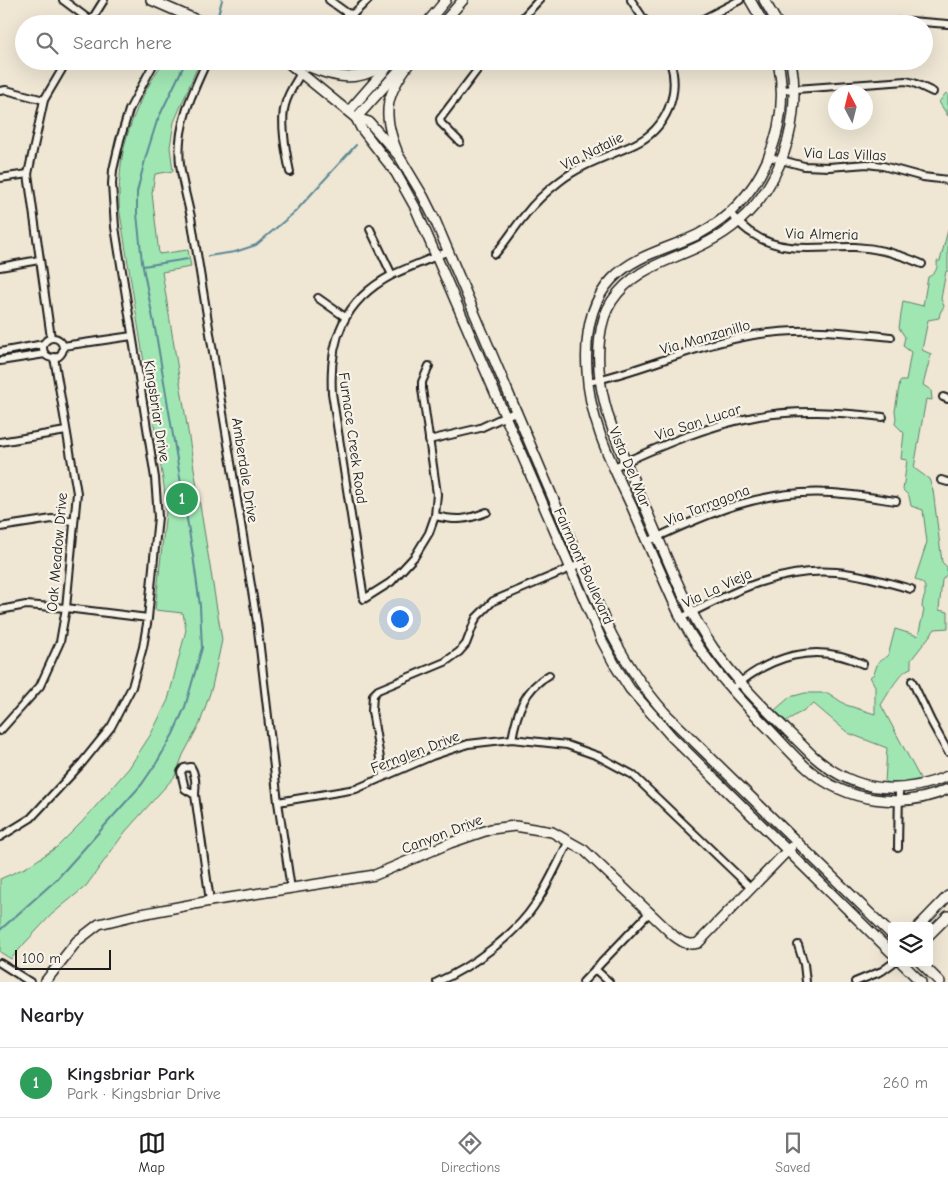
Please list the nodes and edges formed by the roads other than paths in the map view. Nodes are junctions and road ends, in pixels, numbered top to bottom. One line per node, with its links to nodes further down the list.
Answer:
1 (63, 0): 13 (street)
2 (104, 0): 14 (street)
3 (151, 0): 15 (street)
4 (329, 0): 5 (street)
5 (368, 0)
6 (446, 0): 16 (street)
7 (463, 0): 17 (street)
8 (539, 0): 18 (street)
9 (631, 0): 19 (street)
10 (740, 0): 20 (street)
11 (750, 0): 21 (street)
12 (764, 0): 22 (street)
13 (81, 15)
14 (96, 15)
15 (185, 15)
16 (434, 15)
17 (450, 15)
18 (527, 15)
19 (641, 15)
20 (711, 15)
21 (759, 15)
22 (773, 15)
23 (933, 23): 24 (street)
24 (948, 24)
25 (62, 70): 43 (street)
26 (150, 70): 66 (street, Kingsbriar Drive)
27 (203, 70): 115 (street, Amberdale Drive)
28 (298, 70): 38 (street, Fairmont Boulevard)
29 (317, 70): 30 (street)
30 (375, 70)
31 (385, 70): 44 (street)
32 (401, 70): 45 (street)
33 (404, 70): 47 (street)
34 (477, 70): 46 (street)
35 (672, 70): 58 (street, Via Natalie)
36 (779, 70): 40 (street, Vista Del Mar)
37 (792, 70): 39 (street, Vista Del Mar)
38 (301, 72): 44 (street, Fairmont Boulevard); 50 (street)
39 (794, 89): 40 (street); 42 (street); 49 (street, Vista Del Mar)
40 (782, 90): 48 (street, Vista Del Mar)
41 (0, 91): 43 (street)
42 (933, 92)
43 (44, 100): 51 (street)
44 (349, 111): 45 (street, Fairmont Boulevard)
45 (356, 118): 47 (street, Fairmont Boulevard); 59 (street, Fairmont Boulevard)
46 (460, 142)
47 (399, 156): 57 (street, Fairmont Boulevard)
48 (770, 157): 49 (street, Via Las Villas); 54 (street, Vista Del Mar)
49 (781, 161): 53 (street, Via Las Villas); 55 (street, Vista Del Mar)
50 (290, 172)
51 (28, 174): 52 (street); 60 (street)
52 (0, 178)
53 (948, 180)
54 (730, 213): 55 (street, Via Almeria); 77 (street, Vista Del Mar)
55 (738, 222): 61 (street, Via Almeria); 76 (street, Vista Del Mar)
56 (370, 229): 63 (street)
57 (449, 251): 59 (street, Furnace Creek Road); 78 (street, Fairmont Boulevard)
58 (495, 254)
59 (437, 256): 63 (street, Furnace Creek Road); 79 (street, Fairmont Boulevard)
60 (39, 260): 62 (street); 68 (street)
61 (922, 264)
62 (0, 267)
63 (392, 275): 65 (street, Furnace Creek Road)
64 (318, 298): 65 (street)
65 (346, 316): 88 (street, Furnace Creek Road)
66 (132, 336): 70 (street); 99 (street, Kingsbriar Drive)
67 (891, 337): 76 (street, Via Manzanillo)
68 (51, 338): 69 (street); 70 (street)
69 (44, 344): 71 (street); 72 (street)
70 (63, 346): 73 (street)
71 (0, 352)
72 (45, 354): 73 (street); 74 (street)
73 (54, 357): 81 (street, Oak Meadow Drive)
74 (0, 361)
75 (429, 366): 82 (street)
76 (600, 380): 77 (street, Via Manzanillo); 84 (street, Vista Del Mar)
77 (588, 382): 85 (street, Vista Del Mar)
78 (516, 411): 79 (street); 93 (street, Fairmont Boulevard)
79 (505, 417): 82 (street); 94 (street, Fairmont Boulevard)
80 (883, 417): 84 (street, Via San Lucar)
81 (66, 431): 83 (street); 89 (street, Oak Meadow Drive)
82 (429, 440): 88 (street)
83 (0, 442)
84 (626, 462): 85 (street, Via San Lucar); 91 (street, Vista Del Mar)
85 (614, 467): 92 (street, Vista Del Mar)
86 (896, 501): 91 (street, Via Tarragona)
87 (487, 512): 88 (street)
88 (435, 516)
89 (74, 521): 90 (street); 96 (street, Oak Meadow Drive)
90 (0, 527)
91 (658, 537): 92 (street, Via Tarragona); 98 (street, Vista Del Mar)
92 (647, 542): 100 (street, Vista Del Mar)
93 (580, 564): 94 (street); 118 (street, Fairmont Boulevard)
94 (570, 568): 109 (street); 120 (street, Fairmont Boulevard)
95 (910, 589): 98 (street, Via La Vieja)
96 (66, 608): 97 (street); 99 (street); 106 (street, Oak Meadow Drive)
97 (0, 610)
98 (692, 613): 100 (street, Via La Vieja); 104 (street, Vista Del Mar)
99 (148, 618): 116 (street, Kingsbriar Drive)
100 (681, 618): 105 (street, Vista Del Mar)
101 (863, 664): 104 (street)
102 (549, 675): 107 (street)
103 (912, 681): 108 (street)
104 (740, 682): 105 (street); 111 (street, Vista Del Mar)
105 (731, 690): 114 (street, Vista Del Mar)
106 (0, 731)
107 (512, 738): 109 (street, Fernglen Drive); 121 (street, Fernglen Drive)
108 (948, 752)
109 (383, 776): 115 (street, Fernglen Drive)
110 (948, 776): 111 (street, Vista Del Mar)
111 (899, 789): 114 (street)
112 (948, 789): 114 (street, Vista Del Mar)
113 (194, 795): 124 (street)
114 (899, 801): 119 (street)
115 (278, 802): 122 (street, Amberdale Drive)
116 (0, 837)
117 (569, 841): 122 (street, Canyon Drive); 125 (street, Canyon Drive); 139 (street)
118 (796, 842): 120 (street, Canyon Drive); 128 (street, Fairmont Boulevard)
119 (898, 848)
120 (788, 850): 121 (street, Canyon Drive); 131 (street, Fairmont Boulevard)
121 (750, 887): 125 (street, Canyon Drive)
122 (292, 888): 124 (street, Canyon Drive)
123 (948, 896): 127 (street)
124 (210, 901): 138 (street, Canyon Drive)
125 (650, 912): 136 (street)
126 (948, 916): 129 (street)
127 (923, 922)
128 (888, 931)
129 (933, 931)
130 (798, 945): 142 (street)
131 (888, 949)
132 (0, 963): 137 (street)
133 (888, 967): 143 (street)
134 (906, 967): 144 (street)
135 (925, 967): 145 (street)
136 (595, 969): 140 (street); 141 (street)
137 (30, 982)
138 (45, 982)
139 (437, 982)
140 (583, 982)
141 (609, 982)
142 (806, 982)
143 (855, 982)
144 (921, 982)
145 (940, 982)

